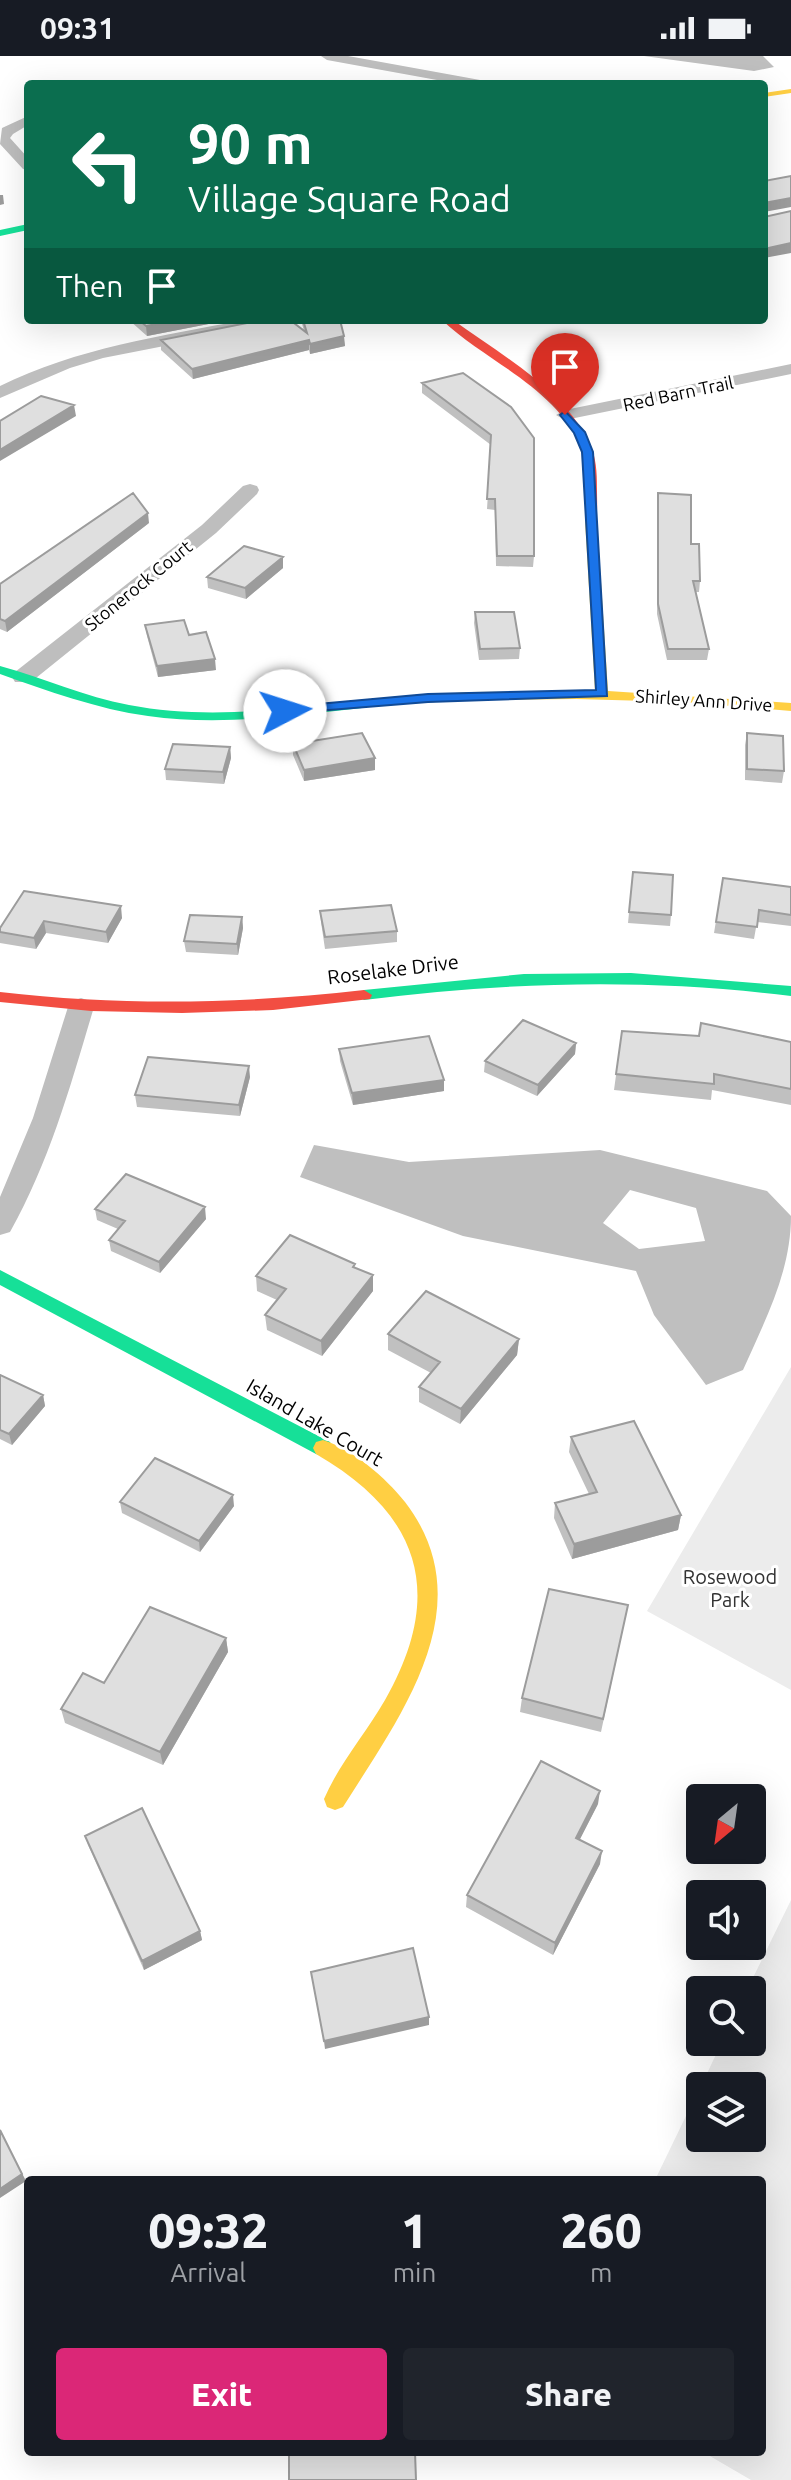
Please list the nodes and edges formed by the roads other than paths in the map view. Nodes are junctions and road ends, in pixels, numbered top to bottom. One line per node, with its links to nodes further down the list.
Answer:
1 (327, 56): 2 (street)
2 (458, 80)
3 (791, 91): 4 (street)
4 (768, 94)
5 (24, 122): 6 (street)
6 (24, 162)
7 (24, 228): 8 (street)
8 (0, 233)
9 (252, 324): 12 (street)
10 (452, 324): 13 (street)
11 (791, 369): 13 (street, Red Barn Trail)
12 (0, 393)
13 (565, 415): 17 (street)
14 (250, 490): 16 (street, Stonerock Court)
15 (0, 670): 16 (street, Shirley Ann Drive)
16 (23, 677): 17 (street, Shirley Ann Drive)
17 (602, 693): 18 (street, Shirley Ann Drive)
18 (791, 707)
19 (791, 991): 21 (street, Roselake Drive)
20 (0, 997): 21 (street, Roselake Drive)
21 (81, 1007): 22 (street)
22 (0, 1224)
23 (0, 1277): 24 (street, Island Lake Court)
24 (335, 1799)

